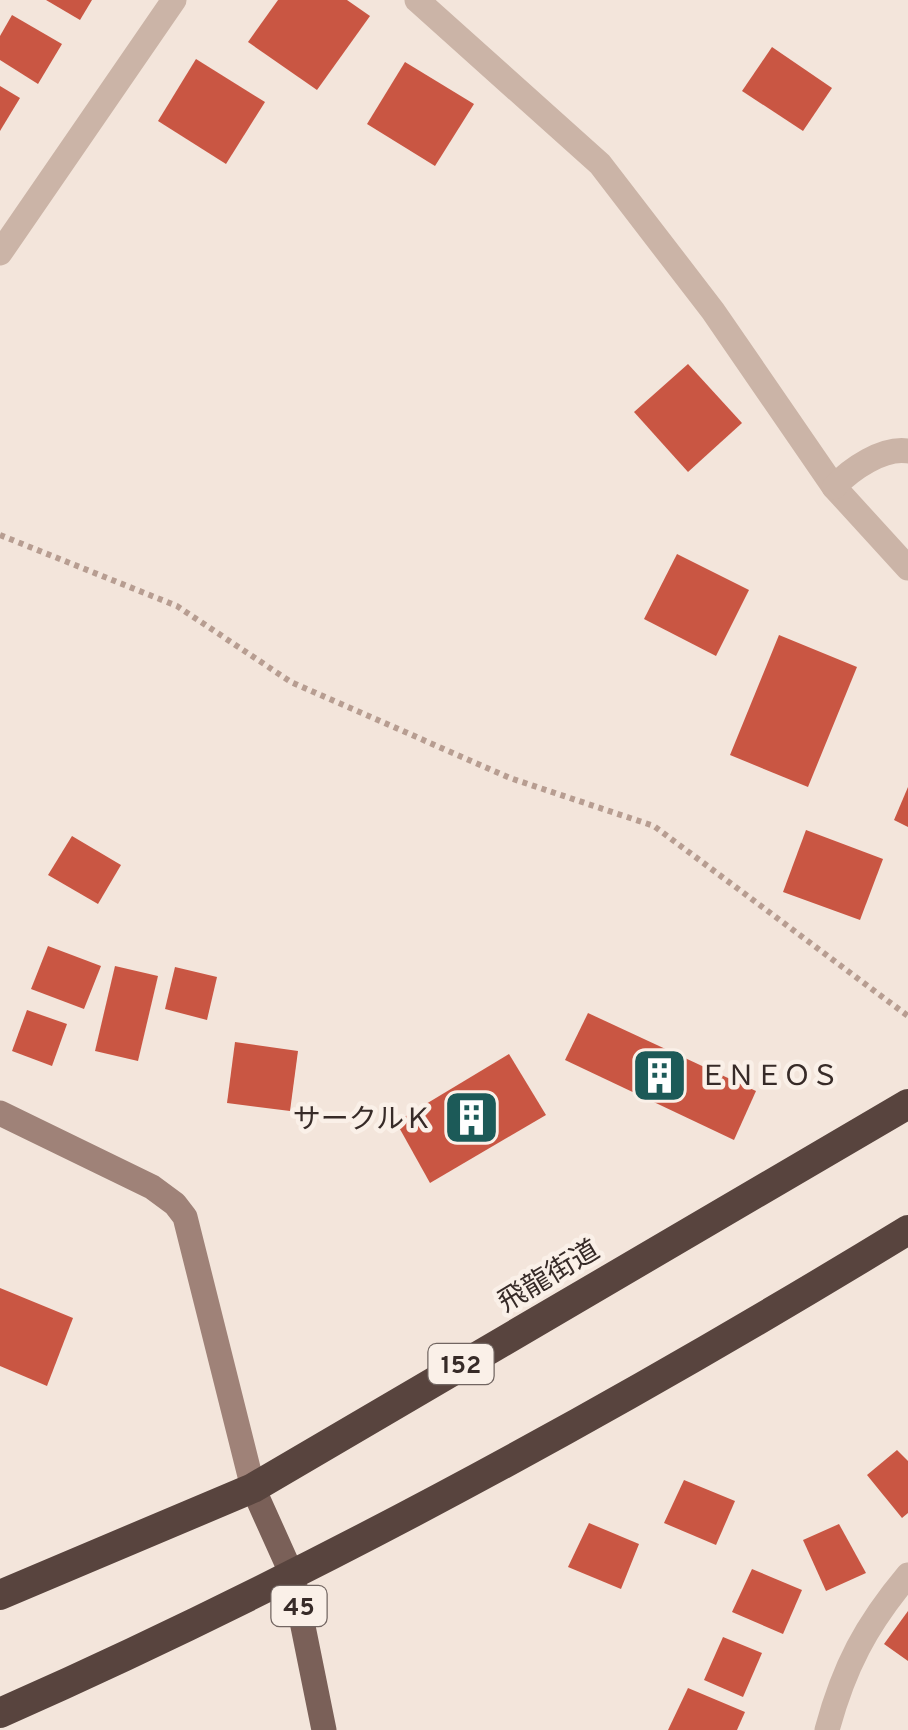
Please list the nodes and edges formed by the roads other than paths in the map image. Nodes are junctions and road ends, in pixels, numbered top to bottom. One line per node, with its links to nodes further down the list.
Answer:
1 (174, 0): 3 (street)
2 (417, 0): 5 (street)
3 (0, 253)
4 (908, 451): 5 (street)
5 (834, 487): 6 (street)
6 (908, 568)
7 (908, 1104): 10 (highway, 飛龍街道 / 152)
8 (0, 1112): 10 (street)
9 (908, 1230): 12 (highway)
10 (253, 1488): 12 (main road, 45); 13 (highway, 飛龍街道 / 152)
11 (908, 1574): 16 (street)
12 (294, 1577): 14 (highway); 15 (main road, 45)
13 (0, 1595)
14 (0, 1713)
15 (324, 1730)
16 (827, 1730)

